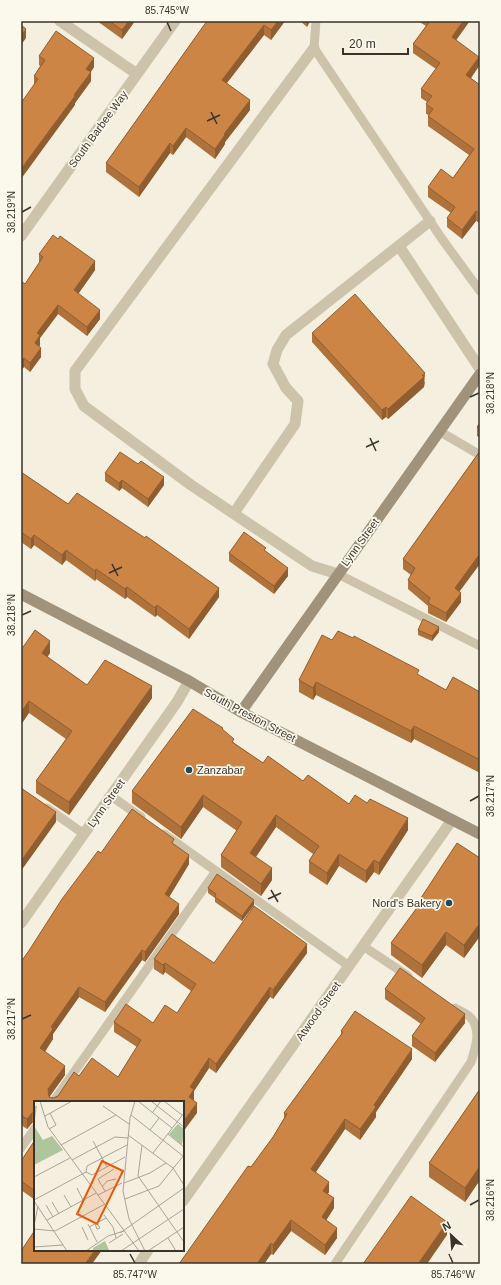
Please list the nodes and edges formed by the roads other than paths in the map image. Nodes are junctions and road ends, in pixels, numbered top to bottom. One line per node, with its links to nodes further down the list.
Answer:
1 (60, 21): 5 (street)
2 (176, 21): 5 (street, South Barbee Way)
3 (316, 21): 4 (lane)
4 (314, 48): 6 (lane); 14 (street)
5 (137, 74): 7 (street, South Barbee Way)
6 (430, 221): 8 (street); 9 (lane)
7 (21, 236)
8 (399, 246): 10 (street); 14 (street)
9 (480, 291)
10 (480, 369)
11 (480, 374): 12 (main road, Lynn Street)
12 (439, 430): 13 (lane); 15 (main road, Lynn Street)
13 (480, 455)
14 (234, 513): 15 (street)
15 (338, 574): 17 (lane); 19 (main road, Lynn Street)
16 (21, 594): 18 (main road, South Preston Street)
17 (480, 646)
18 (189, 681): 19 (main road, South Preston Street); 20 (street, Lynn Street)
19 (242, 712): 22 (main road, South Preston Street)
20 (111, 796): 23 (street, Lynn Street); 25 (lane)
21 (40, 803): 23 (lane)
22 (452, 820): 24 (main road, South Preston Street); 27 (street, Atwood Street)
23 (84, 834): 26 (street, Lynn Street)
24 (480, 834)
25 (216, 871): 28 (lane); 31 (lane)
26 (21, 923)
27 (363, 946): 28 (street, Atwood Street); 29 (lane)
28 (349, 966): 34 (street, Atwood Street)
29 (414, 980)
30 (446, 1001): 37 (lane)
31 (54, 1101)
32 (34, 1129): 33 (lane)
33 (21, 1148)
34 (184, 1200)
35 (147, 1251): 36 (street)
36 (139, 1264)
37 (335, 1264)

